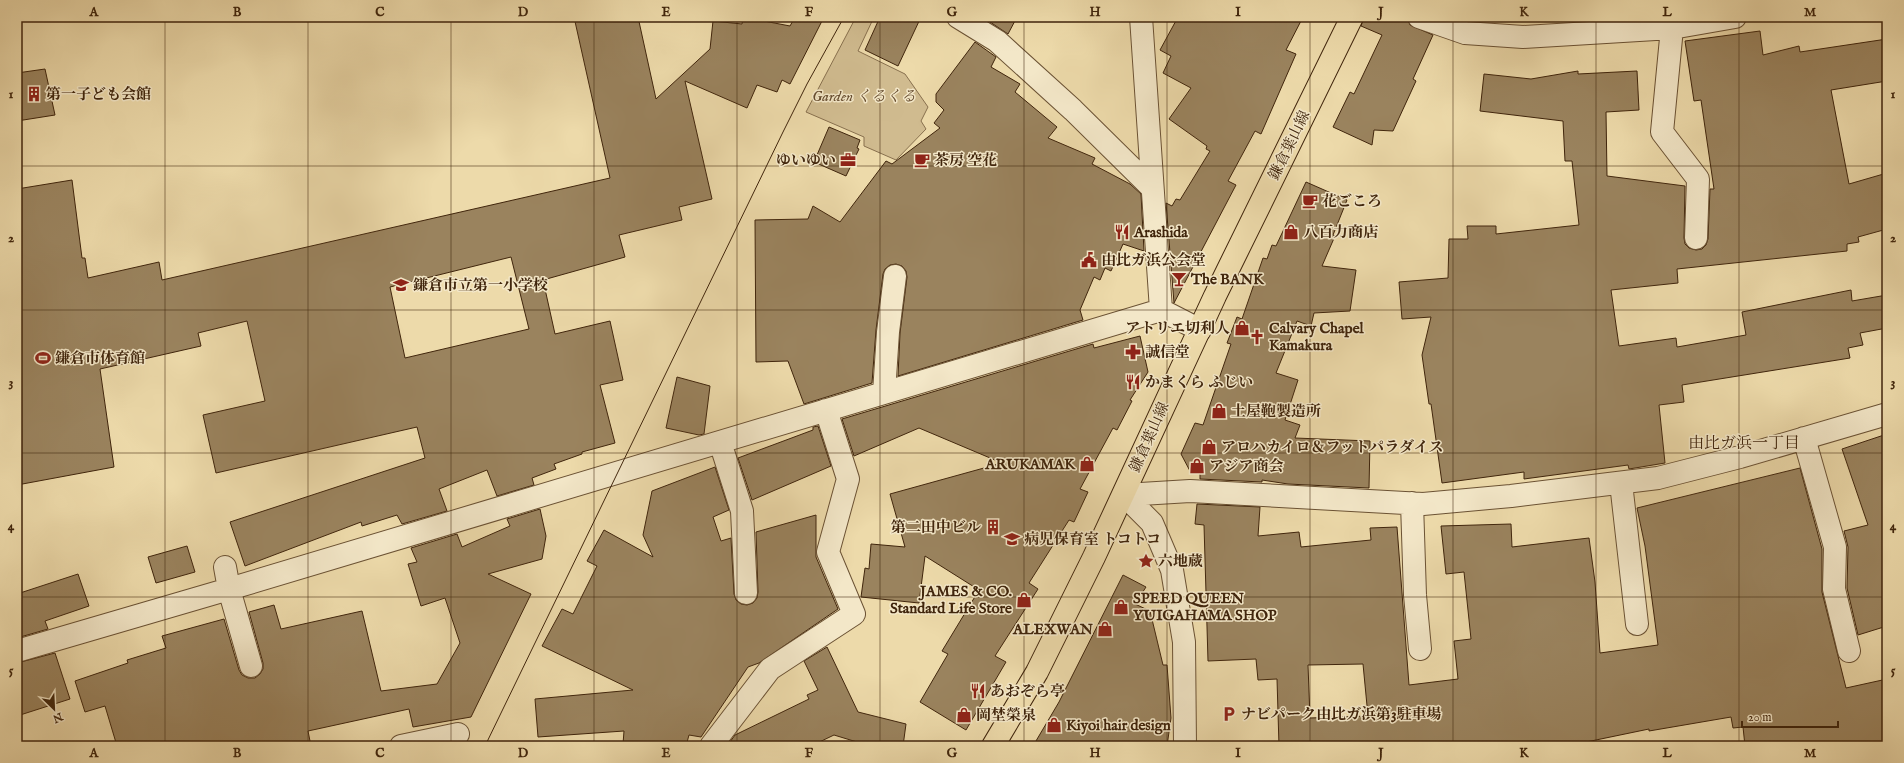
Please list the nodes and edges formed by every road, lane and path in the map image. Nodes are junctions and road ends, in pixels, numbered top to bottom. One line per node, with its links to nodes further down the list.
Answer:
1 (958, 17): 7 (street)
2 (1141, 17): 7 (street)
3 (1352, 17): 11 (main road, 鎌倉葉山線)
4 (1419, 17): 6 (street)
5 (1735, 17): 6 (street)
6 (1672, 28): 8 (street)
7 (1152, 188): 10 (street)
8 (1696, 238)
9 (895, 276): 12 (street)
10 (1161, 310): 11 (street); 12 (street)
11 (1200, 330): 18 (main road, 鎌倉葉山線)
12 (884, 393): 13 (street)
13 (826, 410): 16 (street); 30 (street)
14 (1887, 414): 15 (street)
15 (1804, 438): 17 (street); 26 (street)
16 (720, 442): 21 (street); 22 (street)
17 (1621, 483): 19 (street); 23 (street)
18 (1124, 495): 19 (street); 31 (main road, 鎌倉葉山線); 32 (street)
19 (1412, 503): 24 (street)
20 (225, 567): 21 (street)
21 (229, 589): 25 (street); 27 (street)
22 (746, 593)
23 (1637, 624)
24 (1420, 648)
25 (17, 651)
26 (1849, 651)
27 (251, 666)
28 (458, 734): 29 (street)
29 (401, 746)
30 (711, 746)
31 (993, 746)
32 (1185, 746)

